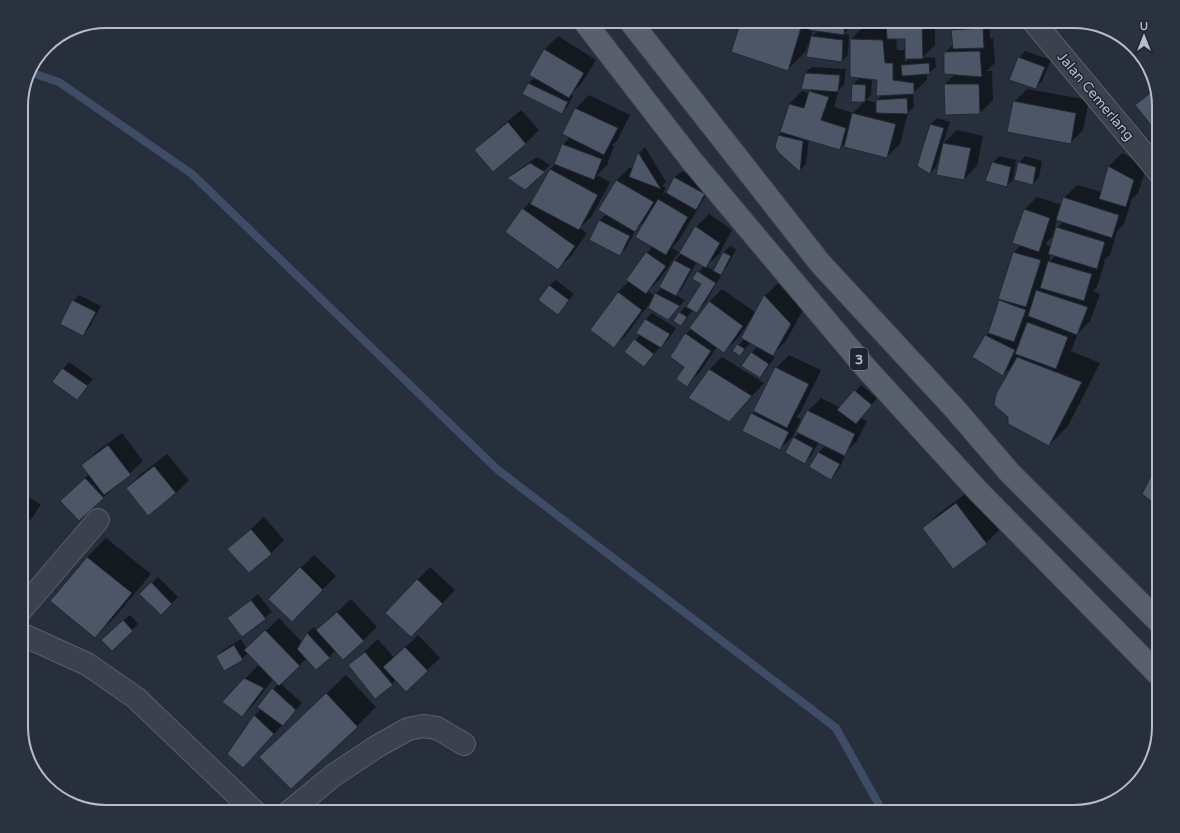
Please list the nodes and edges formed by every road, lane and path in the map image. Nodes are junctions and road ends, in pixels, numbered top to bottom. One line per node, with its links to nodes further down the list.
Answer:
1 (589, 28): 9 (main road, 3)
2 (635, 28): 7 (main road)
3 (1039, 28): 4 (street, Jalan Cemerlang)
4 (1152, 164)
5 (98, 520): 6 (street)
6 (28, 602)
7 (1152, 615)
8 (28, 637): 11 (street)
9 (1152, 668)
10 (464, 744): 12 (street)
11 (249, 805)
12 (298, 805)

